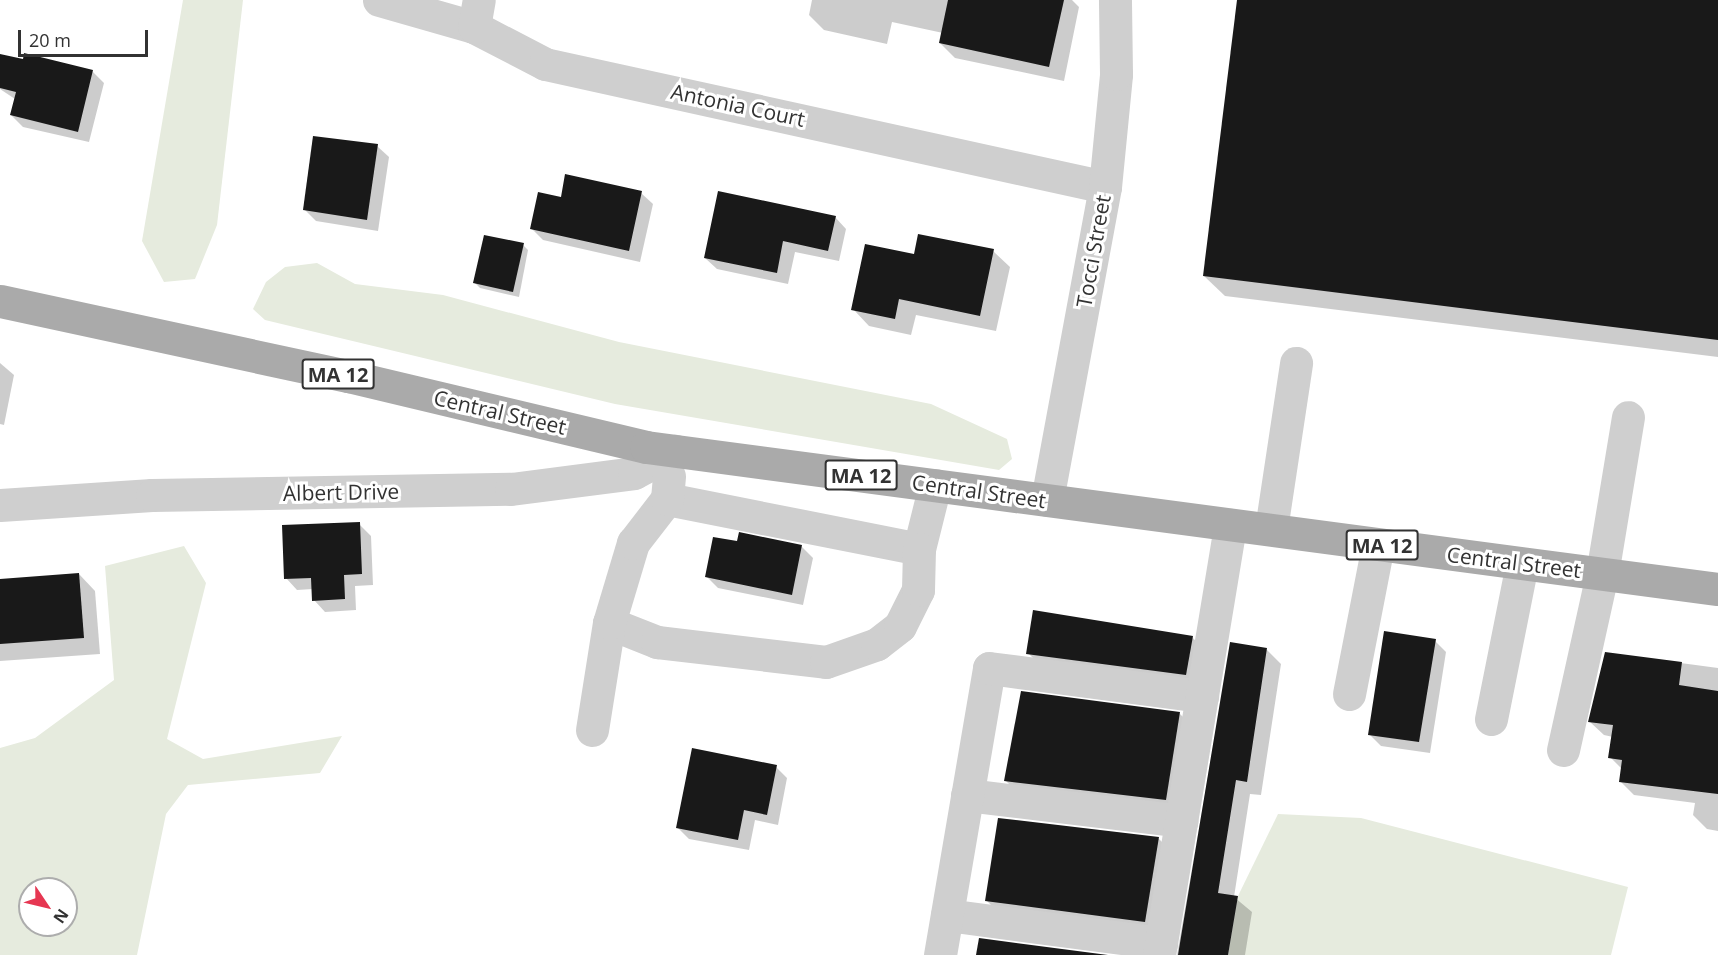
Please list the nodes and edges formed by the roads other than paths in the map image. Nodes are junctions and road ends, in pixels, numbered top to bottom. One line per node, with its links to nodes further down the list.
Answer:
1 (379, 0): 3 (street, Antonia Court)
2 (1115, 0): 4 (street, Tocci Street)
3 (476, 14): 4 (street, Antonia Court)
4 (1105, 187): 11 (street, Tocci Street)
5 (0, 301): 8 (main road, Central Street / MA 12)
6 (1296, 363): 14 (street)
7 (1628, 417): 18 (street)
8 (675, 452): 9 (main road, Central Street / MA 12); 10 (street); 12 (street, Albert Drive)
9 (935, 485): 11 (main road, Central Street / MA 12); 16 (street)
10 (667, 499): 16 (street); 20 (street)
11 (1047, 500): 13 (main road, Central Street / MA 12)
12 (0, 505)
13 (1230, 525): 14 (main road, Central Street / MA 12); 22 (street)
14 (1271, 529): 15 (main road, Central Street / MA 12)
15 (1378, 545): 17 (main road, Central Street / MA 12); 21 (street)
16 (919, 549): 20 (street)
17 (1522, 564): 18 (main road, Central Street / MA 12); 23 (street)
18 (1602, 574): 19 (main road, Central Street / MA 12); 25 (street)
19 (1718, 589)
20 (609, 623): 24 (street)
21 (1349, 694)
22 (1202, 696): 26 (street); 27 (street)
23 (1491, 719)
24 (592, 730)
25 (1563, 750)
26 (967, 795): 27 (street); 28 (street)
27 (1181, 821): 29 (street)
28 (947, 915): 29 (street); 30 (street)
29 (1160, 949)
30 (940, 955)

